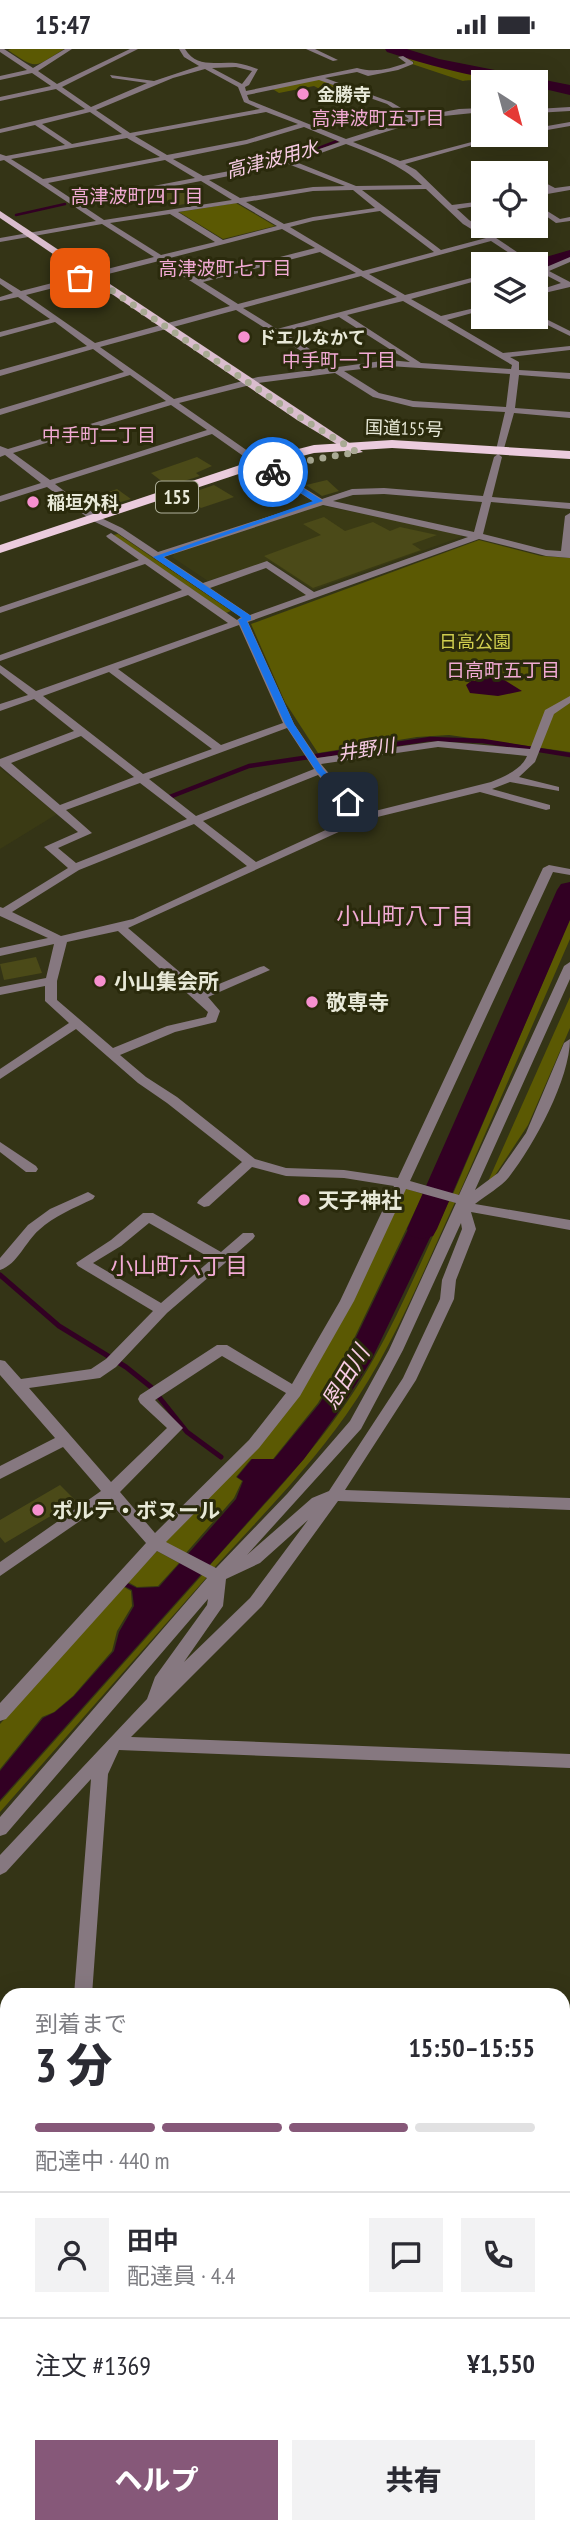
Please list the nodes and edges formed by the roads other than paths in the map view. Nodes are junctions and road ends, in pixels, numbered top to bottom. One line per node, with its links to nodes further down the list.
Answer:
1 (0, 49): 9 (street)
2 (69, 49): 9 (street)
3 (135, 49): 10 (street)
4 (182, 49): 8 (street)
5 (309, 49): 7 (street)
6 (412, 54): 14 (street)
7 (335, 60)
8 (208, 68): 15 (street); 17 (street); 17 (street)
9 (34, 71): 13 (street); 16 (street)
10 (88, 73): 11 (street); 16 (street)
11 (100, 74)
12 (112, 76): 15 (street)
13 (0, 78)
14 (319, 78): 17 (street); 20 (street)
15 (153, 82): 22 (street)
16 (57, 87): 19 (street); 22 (street)
17 (242, 90): 23 (street)
18 (400, 98): 20 (street)
19 (0, 99)
20 (381, 101): 26 (street)
21 (570, 109): 25 (street)
22 (91, 110): 28 (street); 32 (street)
23 (267, 110): 29 (street); 32 (street)
24 (471, 110): 26 (street)
25 (548, 110)
26 (417, 121): 34 (street)
27 (570, 122): 30 (street)
28 (36, 123): 31 (street); 36 (street)
29 (303, 125): 33 (street); 34 (street)
30 (548, 127)
31 (0, 131)
32 (128, 135): 36 (street); 39 (street)
33 (255, 140): 37 (street); 39 (street)
34 (343, 141): 40 (street); 41 (street)
35 (471, 144): 41 (street)
36 (71, 146): 38 (street)
37 (269, 146)
38 (1, 157): 43 (street)
39 (166, 157): 42 (street); 43 (street)
40 (289, 162): 42 (street); 44 (street)
41 (399, 163): 45 (street)
42 (202, 179): 50 (street); 51 (street)
43 (41, 182): 51 (street)
44 (352, 187): 45 (street); 50 (street); 54 (street)
45 (428, 187): 53 (street)
46 (548, 187): 48 (street)
47 (568, 190): 48 (street)
48 (554, 191): 49 (street)
49 (548, 192)
50 (239, 200): 55 (street); 60 (street)
51 (74, 203): 59 (street)
52 (471, 205): 53 (street)
53 (450, 208): 62 (street)
54 (381, 209): 60 (street); 67 (street)
55 (171, 211): 59 (street); 64 (street)
56 (548, 213): 58 (street)
57 (0, 214): 61 (main road)
58 (570, 219)
59 (103, 222): 61 (street); 68 (street)
60 (284, 226): 64 (street); 65 (street)
61 (31, 235): 63 (street); 73 (main road)
62 (491, 239): 66 (street); 67 (street)
63 (0, 240)
64 (221, 242): 68 (street)
65 (321, 249): 71 (street); 76 (street)
66 (512, 252)
67 (440, 253): 71 (street)
68 (158, 258): 73 (street); 76 (street)
69 (570, 259): 70 (street)
70 (548, 264)
71 (361, 273): 80 (street); 82 (street)
72 (548, 273): 77 (street)
73 (89, 275): 79 (street); 88 (main road)
74 (0, 280): 79 (street)
75 (471, 280): 80 (street)
76 (197, 281): 82 (street)
77 (568, 285): 78 (street)
78 (548, 290)
79 (19, 294): 81 (street); 86 (street)
80 (404, 297): 84 (street); 85 (street)
81 (0, 299)
82 (237, 306): 88 (street); 89 (street)
83 (471, 311): 85 (street)
84 (341, 315): 89 (street); 95 (street)
85 (441, 319): 94 (street)
86 (54, 320): 91 (street); 92 (street)
87 (548, 322): 90 (street)
88 (164, 325): 92 (street); 101 (main road)
89 (275, 332): 96 (street)
90 (570, 334)
91 (0, 335)
92 (93, 346): 98 (street); 99 (street)
93 (570, 348): 94 (street)
94 (503, 355): 97 (street)
95 (420, 365): 96 (street); 97 (street)
96 (334, 370): 101 (street); 103 (street)
97 (517, 372): 100 (street); 103 (street)
98 (0, 373)
99 (130, 373): 102 (street); 104 (street)
100 (570, 376)
101 (248, 381): 102 (street); 107 (main road)
102 (171, 402): 106 (street); 108 (street)
103 (510, 410): 105 (street); 109 (street)
104 (0, 412)
105 (570, 415)
106 (213, 432): 112 (street); 113 (street)
107 (352, 448): 109 (highway, 国道155号 / 155); 112 (highway, 国道155号 / 155)
108 (2, 451): 113 (street)
109 (499, 454): 110 (highway, 国道155号 / 155); 111 (highway, 国道155号 / 155); 115 (street)
110 (570, 455)
111 (570, 462)
112 (263, 466): 116 (street); 119 (highway, 国道155号 / 155)
113 (48, 484): 114 (street); 119 (street)
114 (0, 499)
115 (488, 499): 116 (street); 117 (street); 120 (street)
116 (319, 501): 120 (street); 124 (street)
117 (570, 506)
118 (570, 516): 122 (street)
119 (97, 520): 121 (highway, 国道155号 / 155); 123 (highway, 国道155号 / 155); 124 (street); 125 (street)
120 (478, 535): 122 (street); 128 (street)
121 (0, 548)
122 (567, 554)
123 (0, 555)
124 (157, 557): 126 (street)
125 (145, 561): 127 (street); 129 (street)
126 (202, 587): 128 (street); 130 (street)
127 (189, 591): 130 (street); 131 (street)
128 (313, 595): 130 (street)
129 (0, 610)
130 (242, 620): 133 (street); 137 (street)
131 (0, 658)
132 (0, 668): 134 (street)
133 (110, 668): 134 (street); 139 (street)
134 (35, 695): 136 (street); 138 (street)
135 (570, 699): 140 (street)
136 (0, 708)
137 (289, 724): 139 (street); 141 (street)
138 (82, 732): 142 (street); 144 (street)
139 (220, 750): 144 (street)
140 (535, 750): 141 (street); 143 (street)
141 (314, 762): 149 (street); 150 (street)
142 (2, 763): 148 (street)
143 (508, 778): 145 (street); 146 (street)
144 (141, 779): 148 (street); 150 (street)
145 (479, 789): 147 (street); 149 (street)
146 (555, 789)
147 (546, 807)
148 (58, 809): 152 (street)
149 (361, 818): 151 (street)
150 (194, 819): 151 (street); 152 (street)
151 (254, 866): 155 (street)
152 (75, 868): 154 (street)
153 (570, 872): 170 (street)
154 (2, 912): 156 (street)
155 (120, 927): 156 (street); 162 (street)
156 (61, 940): 157 (street); 160 (street)
157 (0, 952)
158 (570, 966): 173 (street)
159 (264, 970): 162 (street)
160 (51, 982): 161 (street); 163 (street)
161 (0, 991)
162 (200, 996): 165 (street)
163 (76, 1024): 165 (street); 166 (street)
164 (570, 1043): 173 (street)
165 (111, 1054): 168 (street)
166 (0, 1075)
167 (0, 1146): 169 (street)
168 (250, 1162): 170 (street); 172 (street)
169 (31, 1169)
170 (401, 1183): 173 (street); 181 (street)
171 (88, 1196): 177 (street)
172 (204, 1203)
173 (463, 1203): 174 (street); 185 (street); 189 (street)
174 (570, 1225)
175 (248, 1236): 176 (street)
176 (222, 1259): 178 (street); 178 (street)
177 (0, 1265)
178 (162, 1310): 180 (street)
179 (0, 1365): 180 (street)
180 (16, 1385): 182 (street)
181 (295, 1392): 184 (street); 187 (street)
182 (64, 1440): 183 (street); 184 (street)
183 (0, 1473)
184 (110, 1492): 187 (street); 188 (street)
185 (334, 1495): 186 (street); 189 (street); 190 (street)
186 (570, 1504)
187 (155, 1543): 189 (street); 191 (street)
188 (0, 1570)
189 (219, 1576): 190 (street); 194 (street)
190 (154, 1703): 192 (street)
191 (0, 1714)
192 (114, 1743): 193 (street); 195 (street); 196 (street)
193 (570, 1761)
194 (0, 1829)
195 (0, 1867)
196 (84, 1988)

